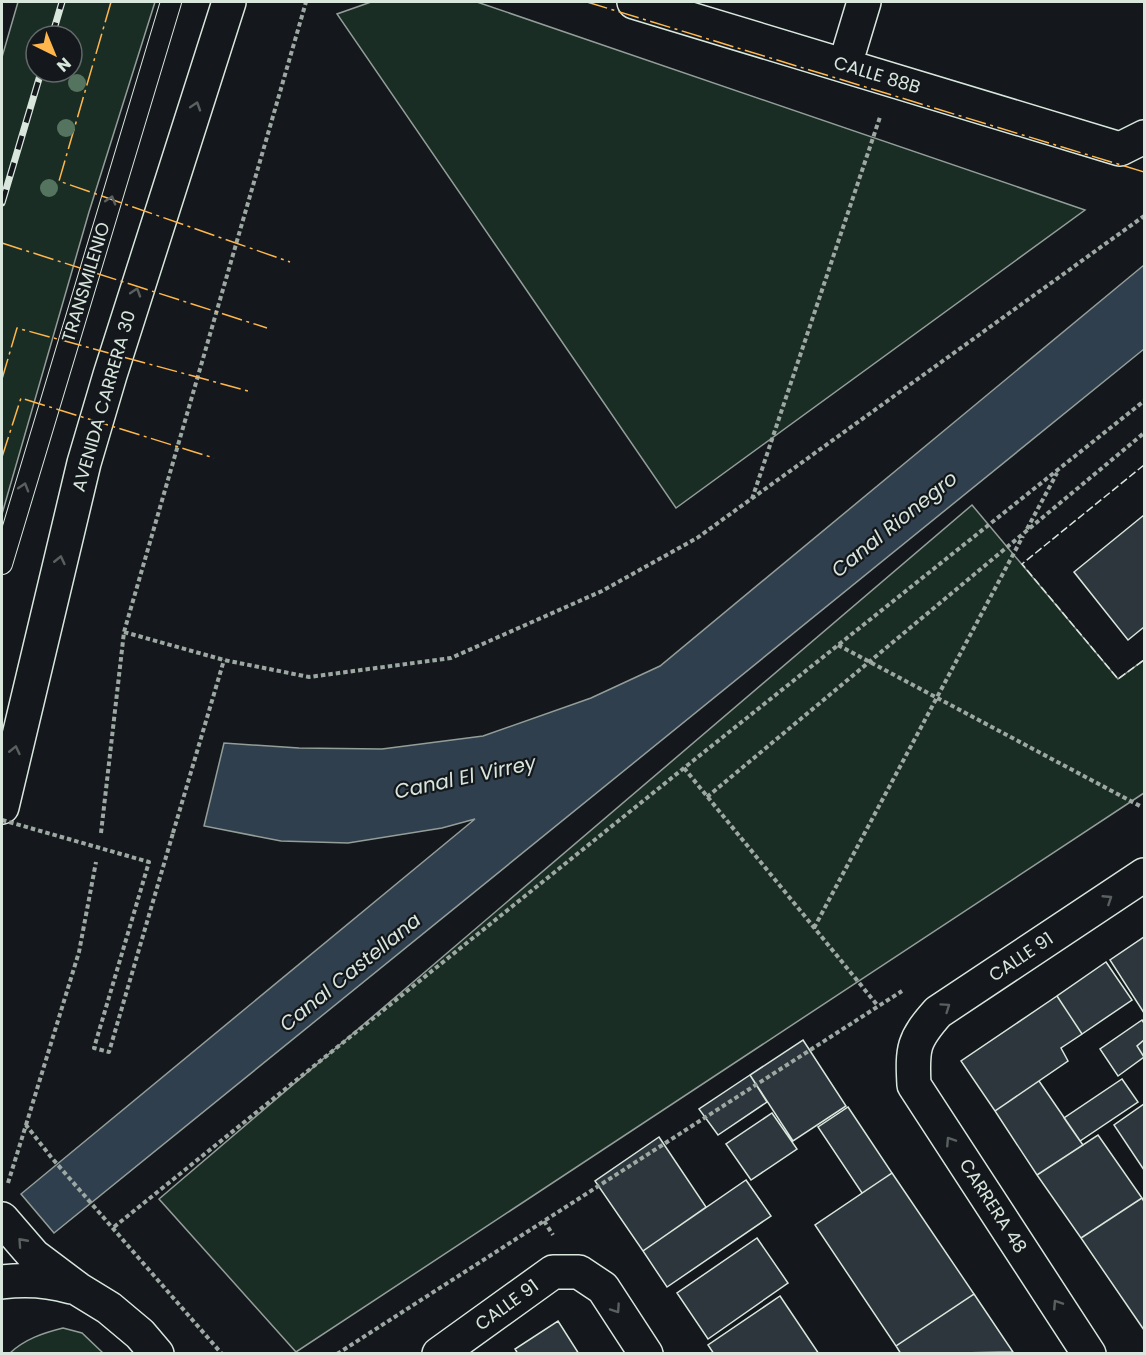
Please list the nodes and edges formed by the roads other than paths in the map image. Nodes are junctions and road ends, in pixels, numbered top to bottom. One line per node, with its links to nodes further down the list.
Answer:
1 (171, 2): 7 (lane, TRANSMILENIO, one-way to 1)
2 (229, 2): 8 (main road, AVENIDA CARRERA 30, one-way to 2)
3 (634, 2): 5 (main road, CALLE 88B)
4 (864, 2): 5 (main road)
5 (845, 65): 6 (main road, CALLE 88B)
6 (1132, 143)
7 (2, 564)
8 (2, 807)
9 (1144, 876): 10 (main road, CALLE 91, one-way to 9)
10 (913, 1053): 17 (main road, CARRERA 48, one-way to 10)
11 (3, 1205): 13 (main road, one-way to 11)
12 (2, 1282): 13 (main road)
13 (78, 1288): 14 (main road)
14 (157, 1353)
15 (439, 1353): 16 (main road, CALLE 91, one-way to 16)
16 (646, 1353)
17 (1089, 1353)

